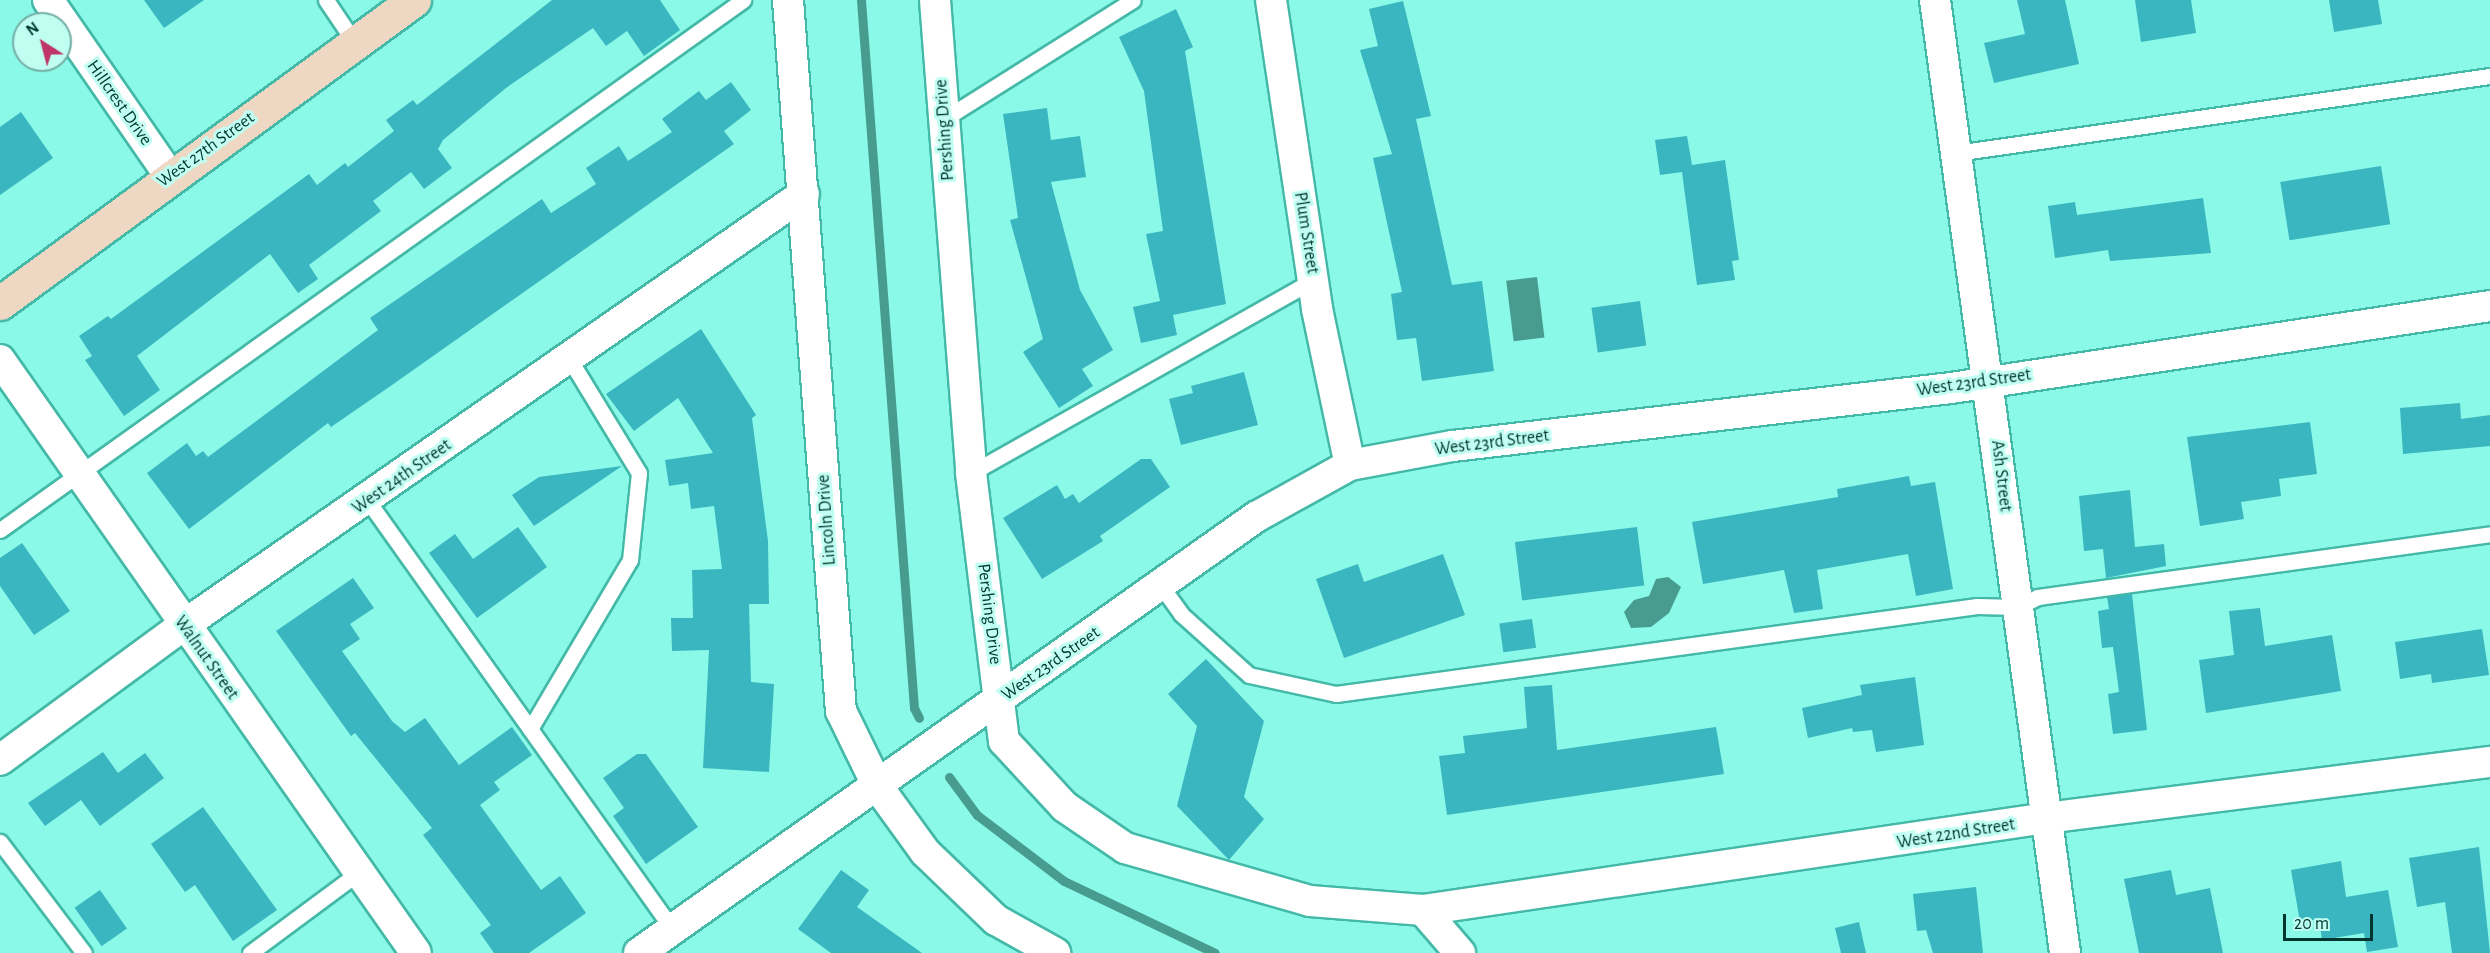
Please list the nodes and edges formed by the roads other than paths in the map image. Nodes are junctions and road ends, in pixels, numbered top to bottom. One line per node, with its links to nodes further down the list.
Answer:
1 (48, 0): 14 (street, Hillcrest Drive)
2 (326, 0): 10 (lane)
3 (414, 0): 10 (main road, West 27th Street)
4 (743, 0): 23 (lane)
5 (788, 0): 15 (street, Lincoln Drive)
6 (936, 0): 12 (street, Pershing Drive)
7 (1133, 0): 12 (lane)
8 (1271, 0): 16 (street, Plum Street)
9 (1935, 0): 13 (street, Ash Street)
10 (355, 43): 14 (main road, West 27th Street)
11 (2490, 76): 13 (lane)
12 (944, 118): 24 (street, Pershing Drive)
13 (1956, 153): 21 (street, Ash Street)
14 (170, 176): 17 (main road, West 27th Street)
15 (804, 194): 20 (street, West 24th Street); 35 (street, Lincoln Drive)
16 (1314, 280): 22 (street, Plum Street); 24 (lane)
17 (0, 303)
18 (2490, 306): 21 (street, West 23rd Street)
19 (0, 360): 23 (street, Walnut Street)
20 (570, 360): 25 (street, West 24th Street); 32 (lane)
21 (1988, 381): 22 (street, West 23rd Street); 29 (street, Ash Street)
22 (1350, 465): 28 (street, West 23rd Street)
23 (78, 472): 26 (lane); 30 (street, Walnut Street)
24 (971, 473): 31 (street, Pershing Drive)
25 (368, 501): 30 (street, West 24th Street); 32 (lane)
26 (0, 530)
27 (2490, 534): 29 (lane)
28 (1161, 586): 29 (lane); 31 (street, West 23rd Street)
29 (2018, 608): 36 (street, Ash Street)
30 (184, 625): 33 (street, West 24th Street); 38 (street, Walnut Street)
31 (999, 699): 35 (street, West 23rd Street); 39 (street, Pershing Drive)
32 (530, 729): 40 (lane)
33 (0, 760)
34 (2490, 762): 36 (street, West 22nd Street)
35 (878, 787): 40 (street, West 23rd Street); 45 (street, Lincoln Drive)
36 (2046, 818): 39 (street, West 22nd Street); 47 (street, Ash Street)
37 (0, 842): 41 (lane)
38 (359, 872): 42 (lane); 43 (street, Walnut Street)
39 (1423, 910): 46 (street)
40 (673, 930): 44 (street, West 23rd Street)
41 (84, 953)
42 (250, 953)
43 (416, 953)
44 (639, 953)
45 (1055, 953)
46 (1460, 953)
47 (2065, 953)

